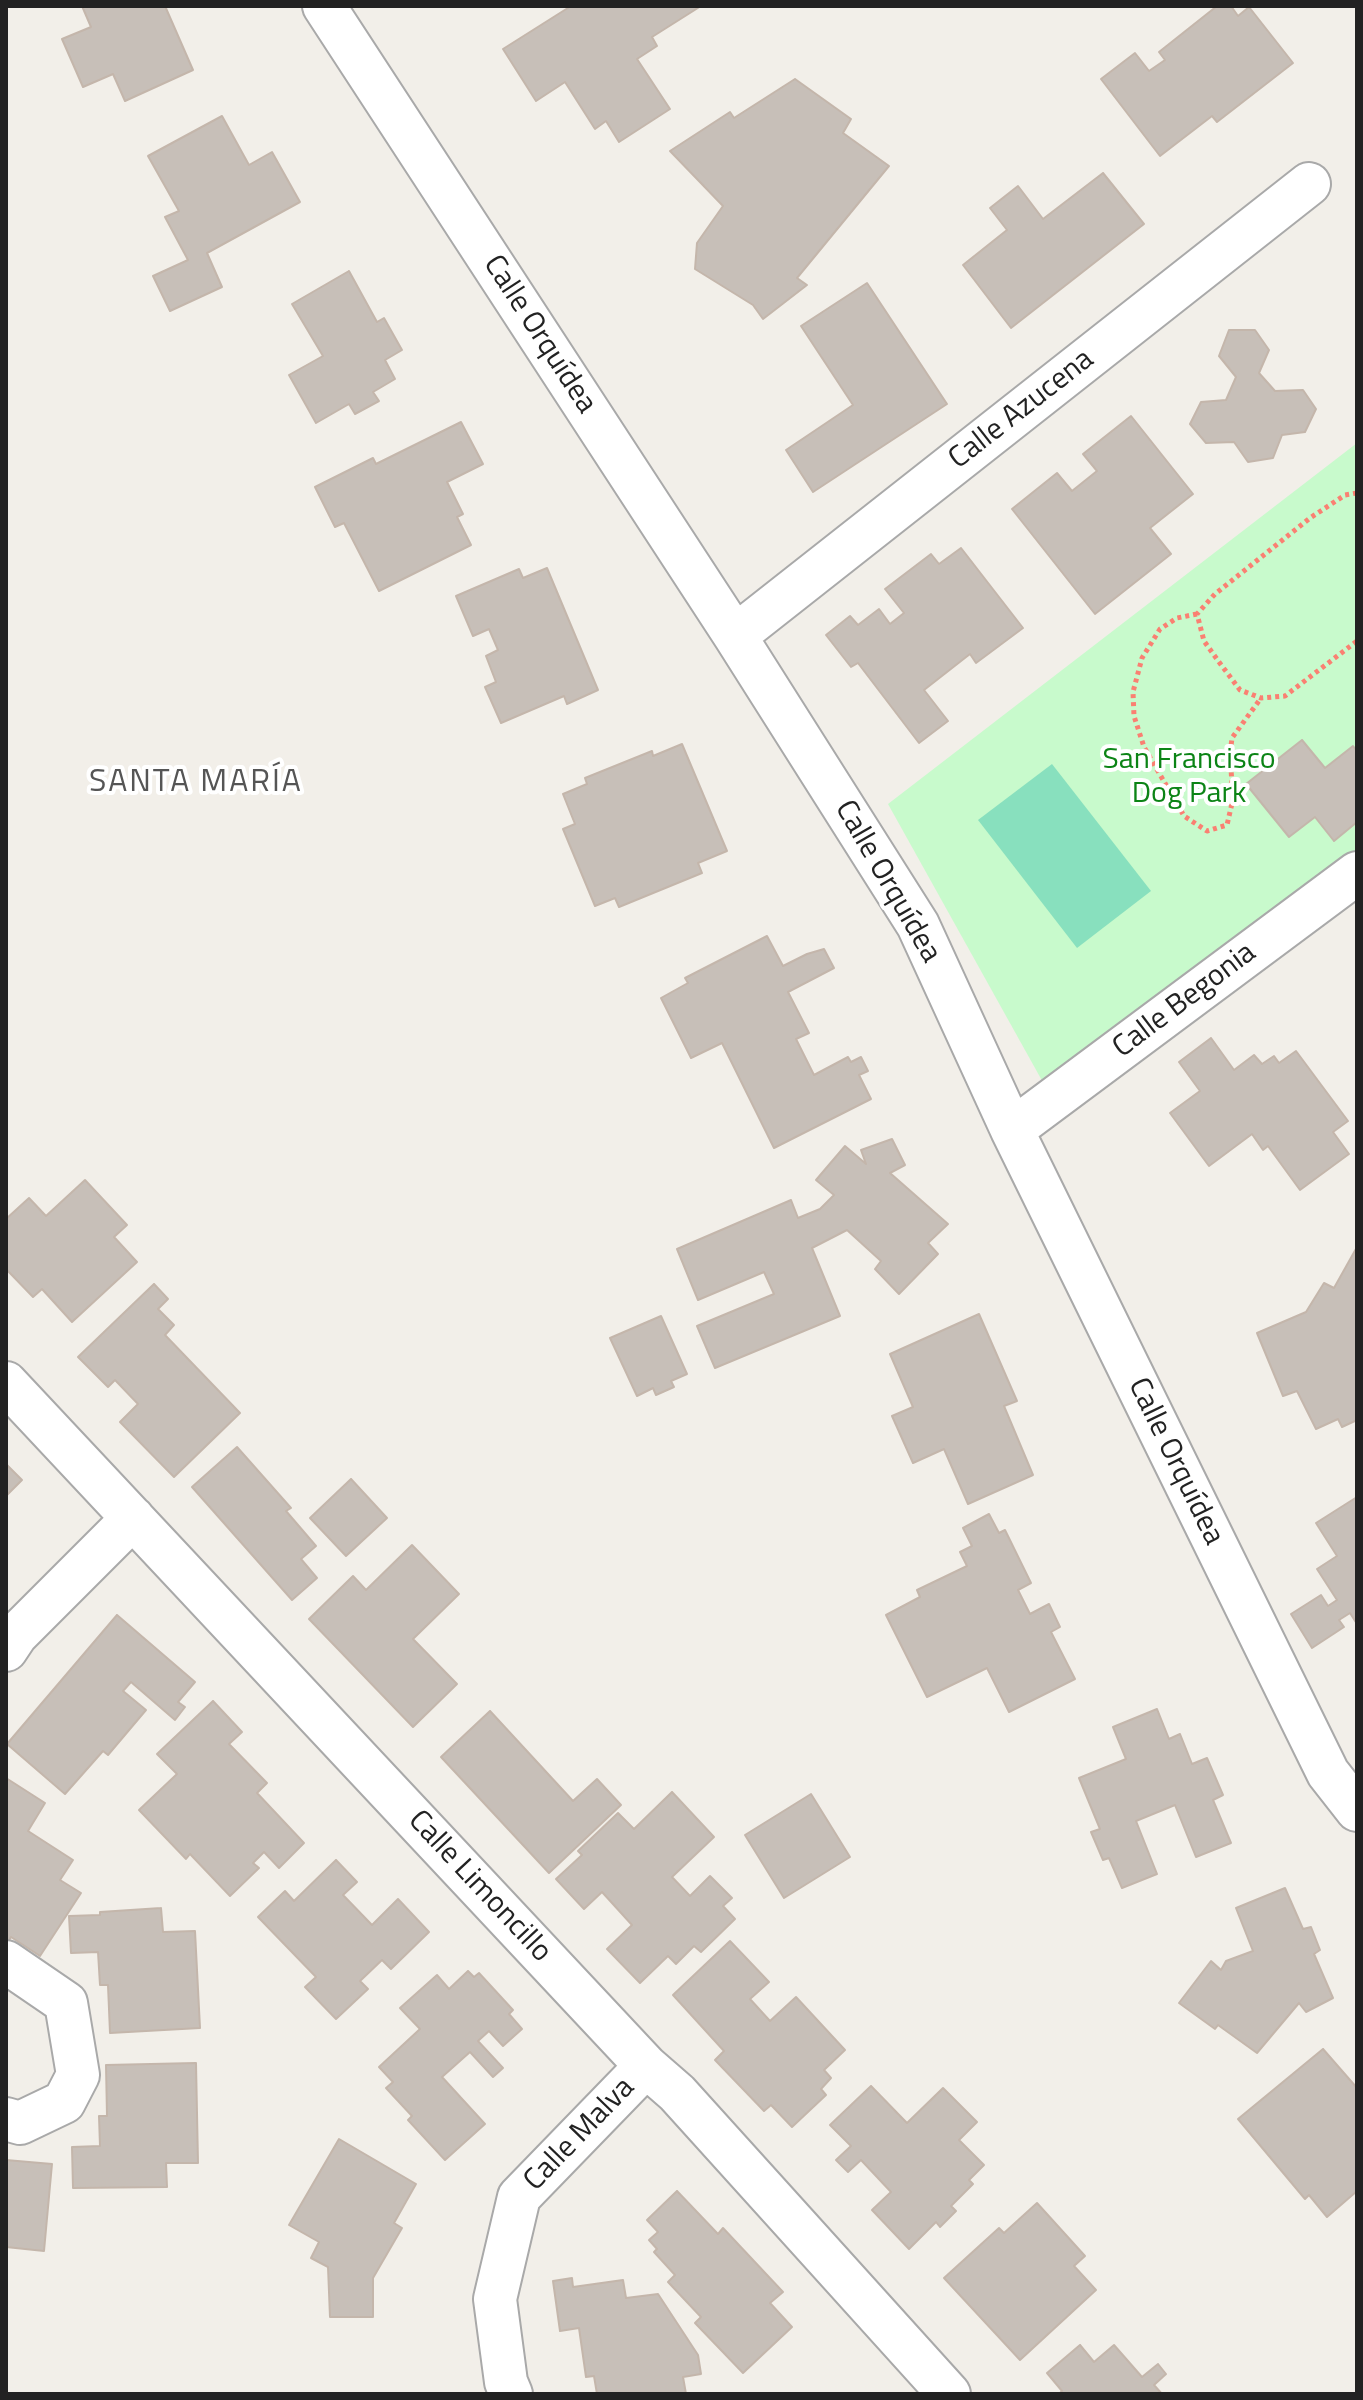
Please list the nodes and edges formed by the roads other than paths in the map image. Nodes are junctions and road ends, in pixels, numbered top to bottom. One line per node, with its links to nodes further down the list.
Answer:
1 (324, 6): 3 (street, Calle Orquídea)
2 (1309, 184): 3 (street, Calle Azucena)
3 (735, 636): 5 (street, Calle Orquídea)
4 (1357, 873): 5 (street, Calle Begonia)
5 (1012, 1130): 9 (street, Calle Orquídea)
6 (6, 1383): 7 (street, Calle Limoncillo)
7 (133, 1518): 8 (street); 11 (street, Calle Limoncillo)
8 (6, 1650)
9 (1357, 1810)
10 (6, 1962): 12 (street)
11 (646, 2066): 13 (street, Calle Malva); 14 (street, Calle Limoncillo)
12 (6, 2119)
13 (511, 2394)
14 (949, 2394)

